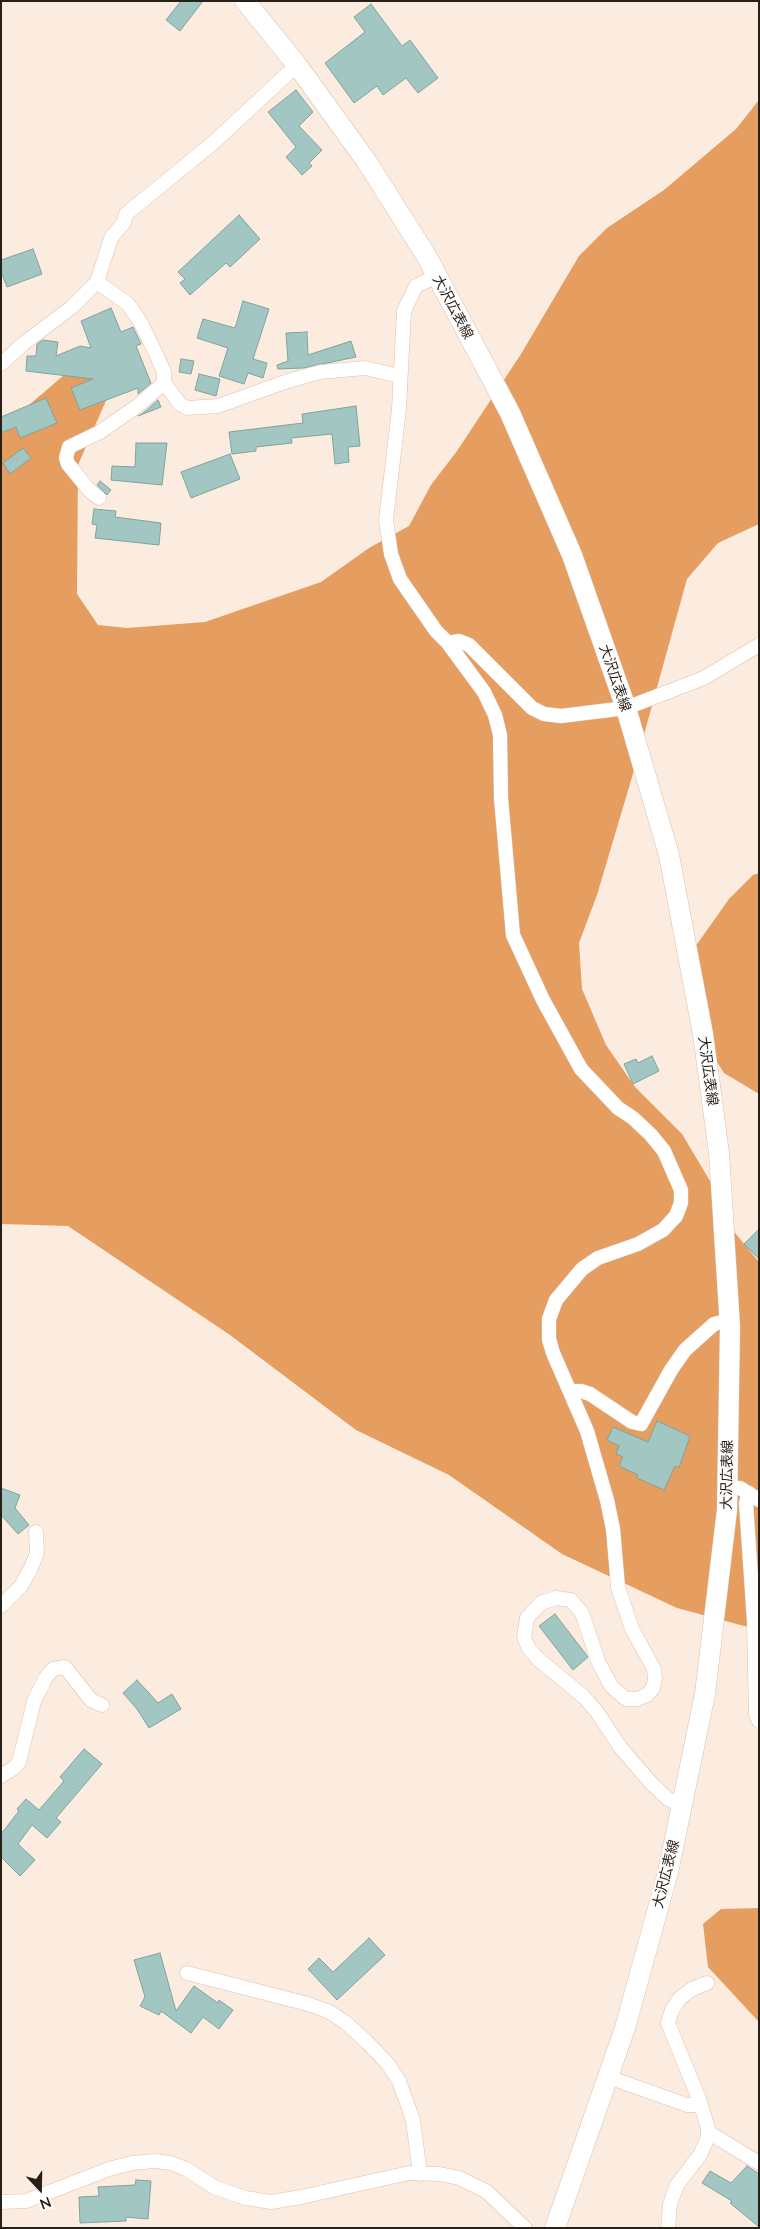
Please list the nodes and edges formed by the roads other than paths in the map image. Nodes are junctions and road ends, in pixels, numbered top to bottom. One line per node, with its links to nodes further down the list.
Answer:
1 (245, 1): 2 (main road, 大沢広表線)
2 (297, 65): 3 (main road, 大沢広表線); 4 (street)
3 (437, 276): 6 (street); 11 (main road, 大沢広表線)
4 (97, 282): 5 (street); 7 (street)
5 (1, 364)
6 (399, 376): 7 (street); 9 (street)
7 (164, 383): 8 (street)
8 (99, 498)
9 (448, 643): 11 (street); 13 (street)
10 (759, 645): 11 (street)
11 (626, 708): 12 (main road, 大沢広表線)
12 (730, 1320): 13 (street); 14 (main road, 大沢広表線)
13 (571, 1391): 21 (street)
14 (728, 1488): 15 (street); 21 (main road, 大沢広表線)
15 (754, 1496): 19 (street)
16 (36, 1532): 17 (street)
17 (1, 1606)
18 (102, 1705): 20 (street)
19 (759, 1722)
20 (1, 1776)
21 (682, 1806): 24 (main road, 大沢広表線)
22 (187, 1973): 28 (street)
23 (707, 1983): 25 (street)
24 (608, 2077): 25 (street); 31 (main road, 大沢広表線)
25 (701, 2105): 26 (street)
26 (708, 2132): 27 (street); 32 (street)
27 (759, 2163)
28 (420, 2174): 29 (street); 30 (street)
29 (1, 2202)
30 (525, 2228)
31 (555, 2228)
32 (668, 2228)

